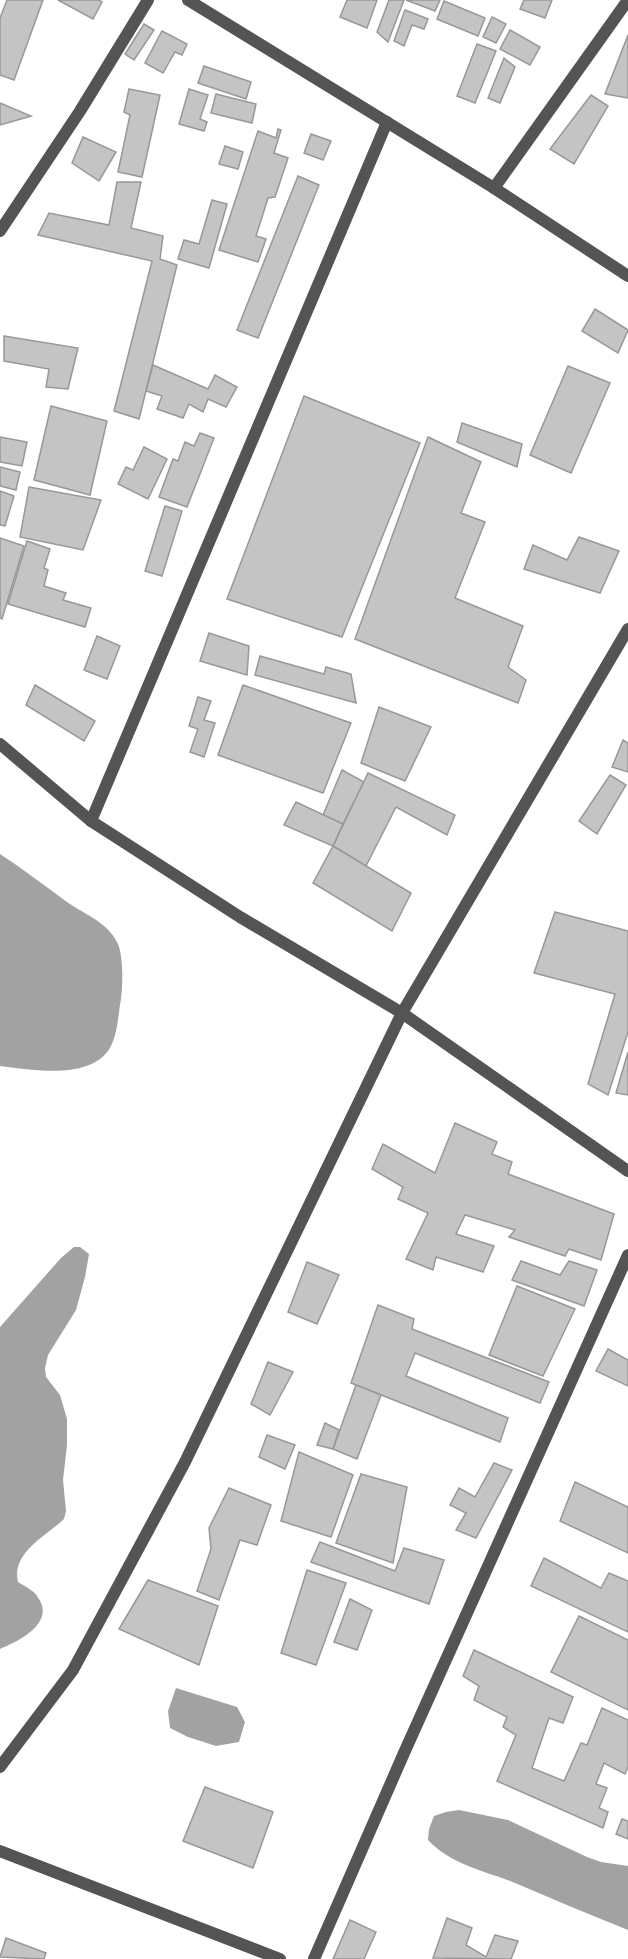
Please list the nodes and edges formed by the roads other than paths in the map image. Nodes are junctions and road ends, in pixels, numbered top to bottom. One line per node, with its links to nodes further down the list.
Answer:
1 (148, 0): 6 (street)
2 (188, 0): 4 (street)
3 (628, 0): 5 (street)
4 (387, 122): 5 (street); 10 (street)
5 (494, 188): 7 (street)
6 (0, 231)
7 (628, 276)
8 (628, 629): 11 (street)
9 (0, 744): 10 (street)
10 (91, 821): 11 (street)
11 (402, 1013): 12 (street); 14 (street)
12 (628, 1171)
13 (628, 1255): 17 (street)
14 (0, 1767)
15 (0, 1851): 16 (street)
16 (280, 1959)
17 (314, 1959)

